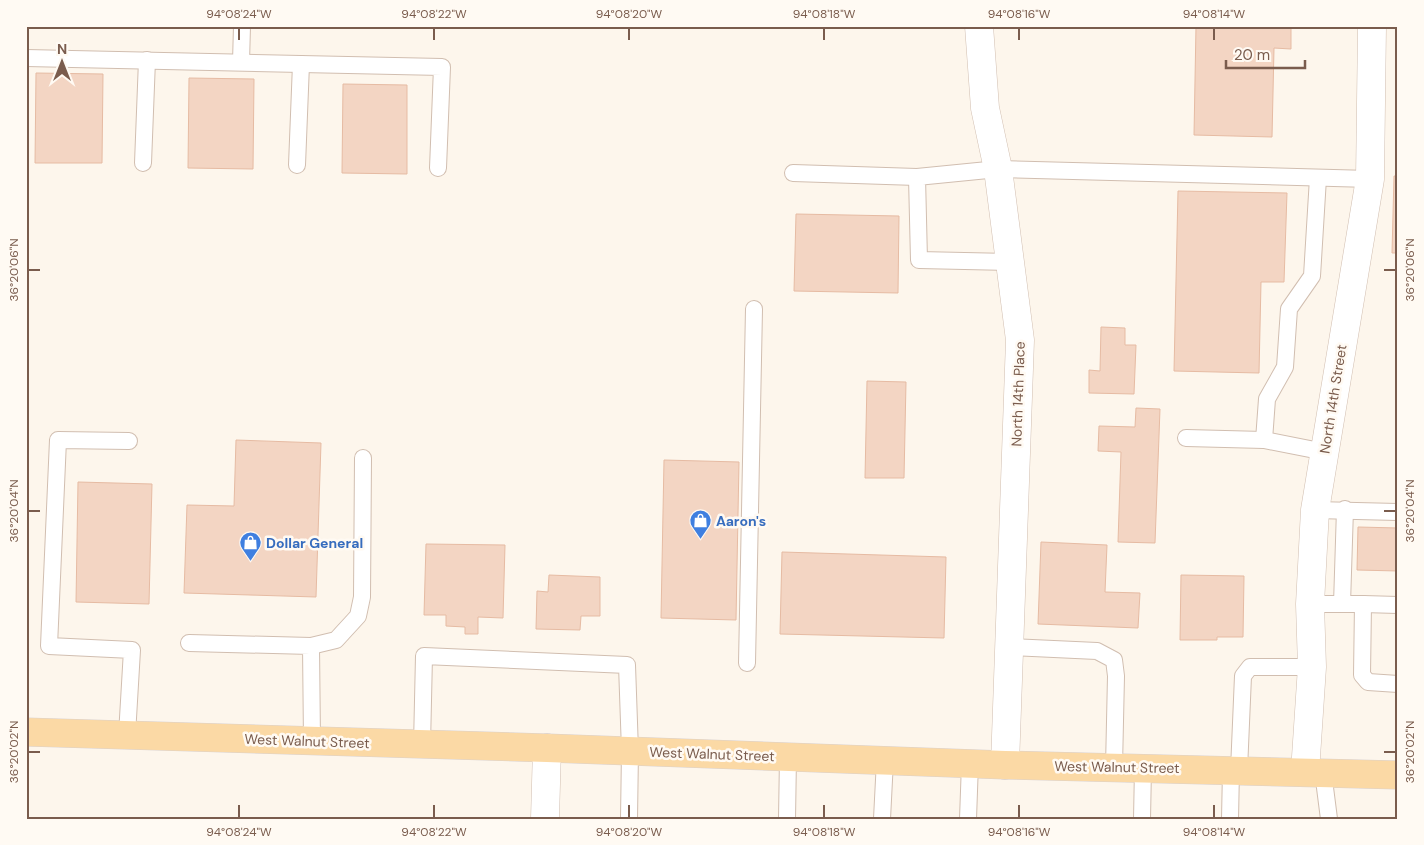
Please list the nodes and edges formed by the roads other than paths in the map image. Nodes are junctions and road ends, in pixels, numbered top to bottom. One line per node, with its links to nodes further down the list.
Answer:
1 (242, 26): 6 (lane)
2 (979, 26): 11 (street, North 14th Place)
3 (1372, 26): 15 (street, North 14th Street)
4 (26, 58): 5 (lane)
5 (147, 60): 6 (lane); 8 (lane)
6 (241, 62): 7 (lane)
7 (301, 64): 9 (lane); 10 (lane)
8 (143, 163)
9 (297, 165)
10 (438, 168)
11 (998, 169): 13 (lane); 14 (lane); 16 (street, North 14th Place)
12 (793, 174): 13 (lane)
13 (917, 177): 16 (lane)
14 (1318, 178): 15 (lane); 19 (lane)
15 (1370, 179): 21 (street, North 14th Street)
16 (1010, 262): 32 (street, North 14th Place)
17 (754, 309): 33 (lane)
18 (1186, 438): 19 (lane)
19 (1264, 440): 21 (lane)
20 (129, 441): 37 (lane)
21 (1325, 452): 24 (street, North 14th Street)
22 (363, 458): 31 (lane)
23 (1345, 509): 24 (lane); 25 (lane); 27 (lane)
24 (1315, 510): 26 (street, North 14th Street)
25 (1398, 512)
26 (1310, 604): 27 (lane); 34 (street, North 14th Street)
27 (1342, 604): 28 (lane)
28 (1363, 604): 29 (lane); 35 (lane)
29 (1398, 605)
30 (189, 644): 31 (lane)
31 (311, 646): 38 (lane)
32 (1009, 647): 45 (street, North 14th Place); 46 (lane)
33 (747, 664)
34 (1312, 667): 48 (lane); 49 (street, North 14th Street)
35 (1398, 684)
36 (26, 732): 37 (main road, West Walnut Street)
37 (127, 736): 38 (main road, West Walnut Street)
38 (312, 741): 39 (main road, West Walnut Street)
39 (422, 745): 40 (main road, West Walnut Street); 41 (lane)
40 (547, 748): 41 (main road, West Walnut Street); 51 (street)
41 (630, 751): 42 (main road, West Walnut Street); 52 (lane)
42 (788, 757): 43 (main road, West Walnut Street); 53 (lane)
43 (885, 760): 44 (main road, West Walnut Street); 54 (lane)
44 (970, 763): 45 (main road, West Walnut Street); 55 (lane)
45 (1005, 765): 46 (main road, West Walnut Street)
46 (1114, 767): 47 (main road, West Walnut Street)
47 (1143, 768): 48 (main road, West Walnut Street); 56 (lane)
48 (1235, 770): 49 (main road, West Walnut Street); 57 (lane)
49 (1314, 772): 50 (main road, West Walnut Street); 58 (lane)
50 (1398, 776)
51 (545, 819)
52 (629, 819)
53 (787, 819)
54 (882, 819)
55 (968, 819)
56 (1142, 819)
57 (1230, 819)
58 (1329, 819)

